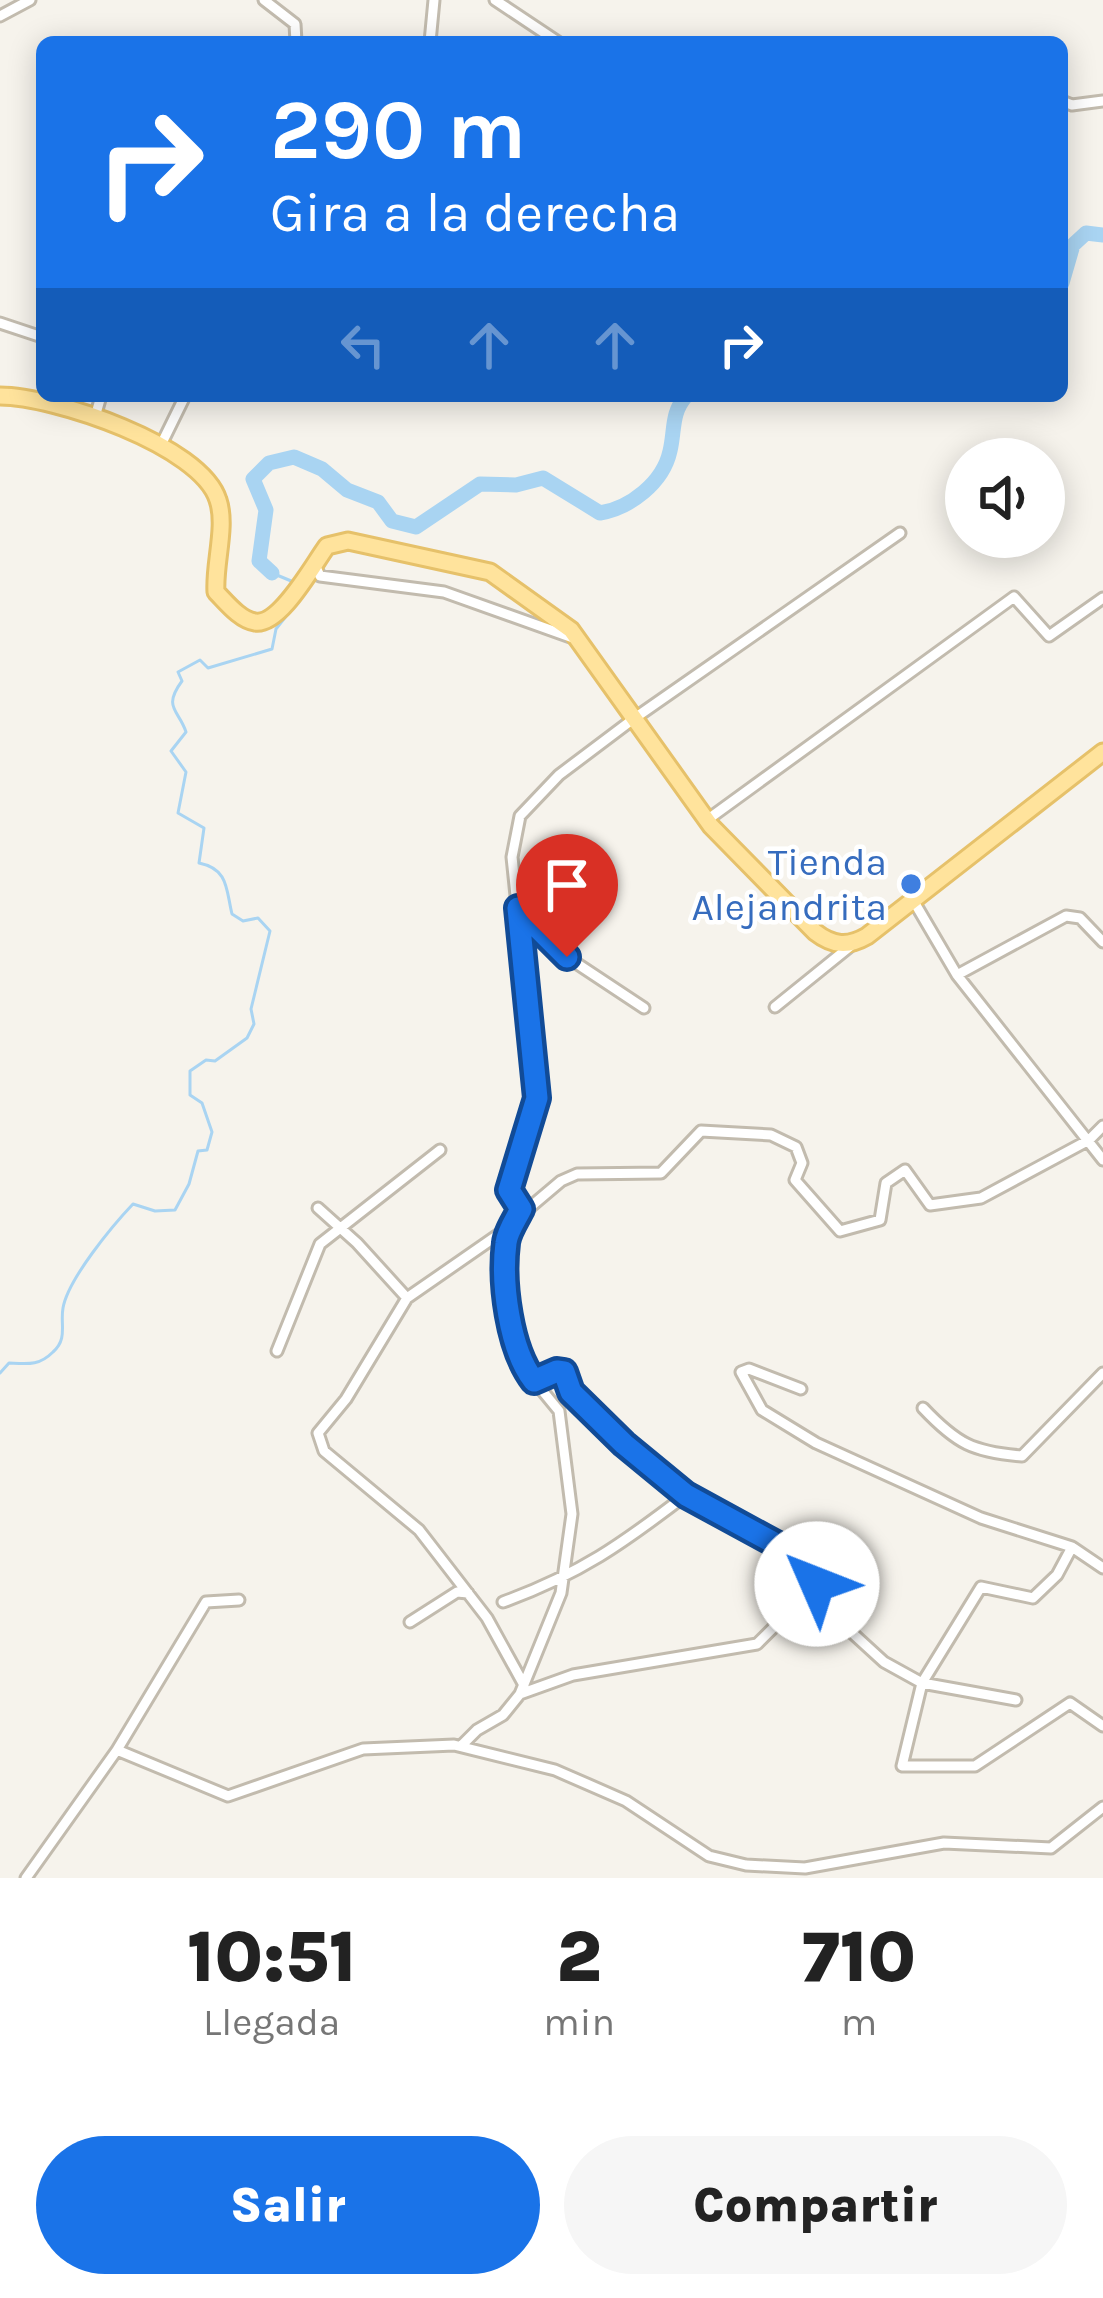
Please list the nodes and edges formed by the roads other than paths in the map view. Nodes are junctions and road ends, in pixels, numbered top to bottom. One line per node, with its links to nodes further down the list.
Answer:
1 (31, 0): 5 (street)
2 (264, 0): 6 (street)
3 (434, 0): 7 (street)
4 (495, 0): 8 (street)
5 (0, 16)
6 (296, 36)
7 (431, 36)
8 (549, 36)
9 (1103, 101): 10 (street)
10 (1068, 103)
11 (0, 323): 12 (street)
12 (36, 335)
13 (0, 396): 16 (main road)
14 (99, 402): 16 (street)
15 (182, 402): 17 (street)
16 (95, 417): 17 (main road)
17 (160, 447): 19 (main road)
18 (900, 533): 22 (street)
19 (311, 567): 21 (street); 21 (main road)
20 (1103, 598): 24 (street)
21 (578, 640): 22 (main road)
22 (632, 720): 24 (main road); 26 (street)
23 (1103, 752): 25 (main road)
24 (707, 820): 28 (main road)
25 (913, 900): 28 (main road); 29 (street)
26 (518, 908): 31 (street); 37 (street)
27 (1103, 942): 29 (street)
28 (853, 944): 30 (street)
29 (957, 974): 33 (street)
30 (775, 1006)
31 (644, 1008)
32 (1103, 1126): 33 (street)
33 (1089, 1140): 35 (street); 37 (street)
34 (440, 1150): 38 (street)
35 (1103, 1160)
36 (318, 1208): 38 (street)
37 (514, 1222): 39 (street); 42 (street)
38 (339, 1227): 39 (street); 40 (street)
39 (407, 1298): 50 (street)
40 (277, 1352)
41 (1103, 1373): 44 (street)
42 (534, 1381): 45 (street); 48 (street)
43 (801, 1388): 46 (street)
44 (922, 1408)
45 (686, 1495): 48 (street); 49 (street)
46 (1072, 1547): 47 (street); 54 (street)
47 (1103, 1568)
48 (563, 1580): 52 (street); 55 (street)
49 (817, 1584): 54 (street); 55 (street)
50 (468, 1593): 53 (street); 55 (street)
51 (239, 1600): 61 (street)
52 (503, 1602)
53 (410, 1622)
54 (922, 1683): 56 (street); 58 (street)
55 (522, 1689): 60 (street)
56 (1016, 1700)
57 (1103, 1707): 58 (street)
58 (1093, 1715): 59 (street)
59 (1103, 1726)
60 (461, 1746): 61 (street); 62 (street)
61 (117, 1750): 63 (street)
62 (1103, 1807)
63 (26, 1878)

